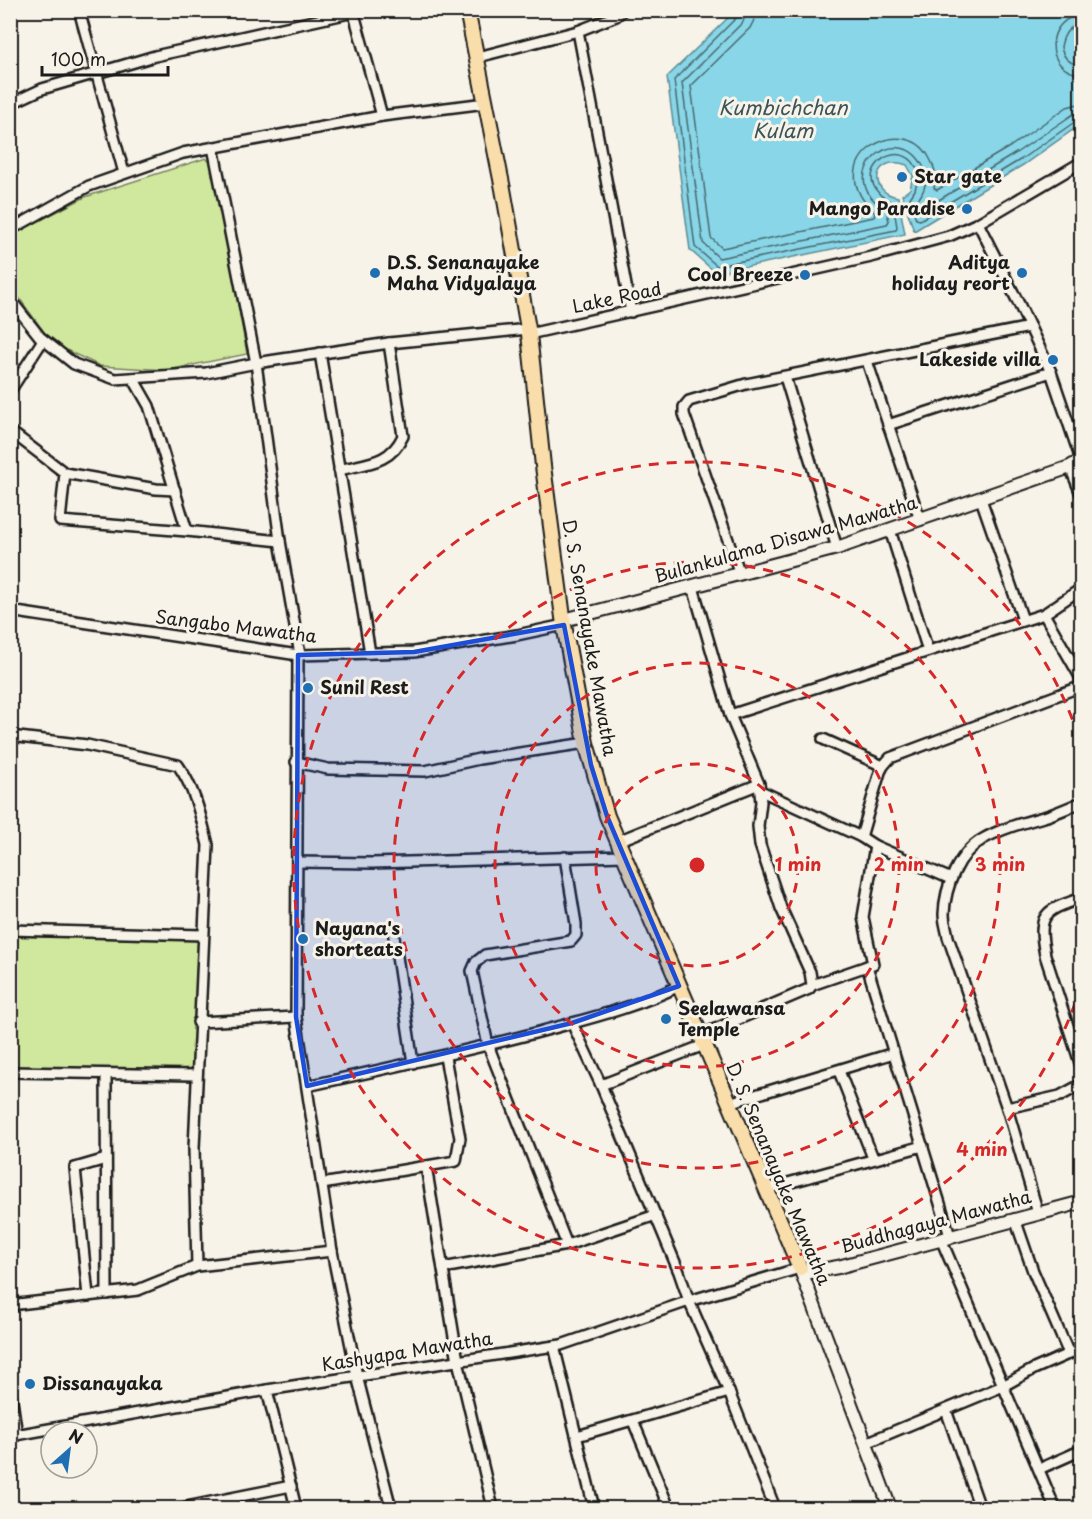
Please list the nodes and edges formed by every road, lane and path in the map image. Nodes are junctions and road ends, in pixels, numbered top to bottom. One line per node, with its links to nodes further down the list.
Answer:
1 (79, 10): 7 (street)
2 (467, 10): 6 (main road, D. S. Senanayake Mawatha)
3 (623, 10): 5 (street)
4 (353, 11): 7 (street); 10 (street)
5 (578, 31): 6 (street); 17 (street)
6 (478, 57): 8 (main road, D. S. Senanayake Mawatha)
7 (96, 73): 9 (street); 13 (street)
8 (486, 103): 10 (street); 19 (main road, D. S. Senanayake Mawatha)
9 (10, 104)
10 (382, 116): 11 (street)
11 (213, 147): 13 (street); 24 (street)
12 (1082, 162): 14 (street, Lake Road)
13 (124, 173): 15 (street)
14 (978, 223): 17 (street, Lake Road); 18 (street)
15 (10, 230)
16 (10, 299): 20 (street, Lake Road)
17 (632, 312): 19 (street, Lake Road)
18 (1030, 327): 23 (street); 25 (street)
19 (528, 332): 21 (street, Lake Road); 49 (main road, D. S. Senanayake Mawatha)
20 (43, 340): 27 (street, Lake Road); 28 (street)
21 (389, 343): 22 (street, Lake Road); 33 (street)
22 (320, 353): 24 (street, Lake Road); 33 (street)
23 (867, 361): 26 (street); 29 (street)
24 (256, 363): 27 (street, Lake Road); 41 (street)
25 (1051, 372): 29 (street); 31 (street)
26 (785, 377): 42 (street); 43 (street)
27 (133, 378): 35 (street)
28 (10, 391)
29 (888, 425): 38 (street)
30 (10, 431): 34 (street)
31 (1081, 460): 32 (main road, Bulankulama Disawa Mawatha)
32 (1070, 467): 36 (street); 37 (main road, Bulankulama Disawa Mawatha)
33 (339, 470): 51 (street)
34 (65, 473): 35 (street); 40 (street)
35 (175, 490): 40 (street)
36 (1082, 496)
37 (981, 499): 38 (main road, Bulankulama Disawa Mawatha); 48 (street)
38 (920, 520): 39 (main road, Bulankulama Disawa Mawatha)
39 (890, 530): 42 (main road, Bulankulama Disawa Mawatha); 50 (street)
40 (187, 531): 41 (street)
41 (280, 541): 52 (street)
42 (837, 548): 43 (main road, Bulankulama Disawa Mawatha)
43 (740, 574): 44 (main road, Bulankulama Disawa Mawatha)
44 (693, 587): 49 (main road, Bulankulama Disawa Mawatha); 55 (street)
45 (1082, 588): 47 (street)
46 (10, 611): 52 (street, Sangabo Mawatha)
47 (1044, 614): 48 (street); 53 (street)
48 (1023, 620): 50 (street)
49 (564, 623): 51 (street, Sangabo Mawatha); 58 (main road, D. S. Senanayake Mawatha)
50 (928, 651): 55 (street)
51 (370, 653): 52 (street, Sangabo Mawatha)
52 (299, 655): 59 (street)
53 (1082, 680)
54 (1082, 686): 60 (street)
55 (730, 715): 61 (street)
56 (10, 736): 73 (street)
57 (823, 739): 60 (street)
58 (586, 743): 59 (street); 64 (main road, D. S. Senanayake Mawatha)
59 (296, 762): 68 (street)
60 (883, 766): 63 (street)
61 (760, 788): 63 (street); 64 (street); 75 (street)
62 (1082, 802): 69 (street)
63 (861, 837): 65 (street)
64 (618, 841): 66 (main road, D. S. Senanayake Mawatha)
65 (875, 846): 69 (street); 74 (street)
66 (624, 856): 67 (street); 76 (main road, D. S. Senanayake Mawatha)
67 (565, 857): 68 (street); 81 (street)
68 (297, 862): 77 (street)
69 (951, 879): 94 (street)
70 (1082, 898): 85 (street)
71 (10, 930): 73 (street)
72 (393, 930): 84 (street)
73 (203, 935): 78 (street)
74 (867, 966): 75 (street); 82 (street)
75 (812, 985): 80 (street)
76 (679, 986): 79 (street); 80 (main road, D. S. Senanayake Mawatha)
77 (296, 1017): 78 (street); 92 (street)
78 (198, 1022): 89 (street)
79 (572, 1023): 81 (street); 91 (street)
80 (701, 1040): 91 (street); 93 (main road, D. S. Senanayake Mawatha)
81 (488, 1045): 83 (street); 106 (street)
82 (894, 1053): 86 (street); 95 (street)
83 (445, 1057): 84 (street); 98 (street)
84 (413, 1063): 92 (street)
85 (1082, 1068)
86 (839, 1071): 93 (street); 96 (street)
87 (10, 1072): 88 (street)
88 (106, 1074): 89 (street); 97 (street)
89 (196, 1076): 108 (street)
90 (1082, 1084): 94 (street)
91 (601, 1085): 103 (street)
92 (307, 1086): 99 (street)
93 (729, 1103): 100 (main road, D. S. Senanayake Mawatha)
94 (1007, 1108): 102 (street)
95 (923, 1146): 96 (street); 105 (street)
96 (873, 1158): 100 (street)
97 (106, 1159): 111 (street); 112 (street)
98 (426, 1166): 99 (street); 109 (street)
99 (322, 1184): 107 (street)
100 (766, 1189): 110 (main road, D. S. Senanayake Mawatha)
101 (1080, 1205): 102 (main road, Buddhagaya Mawatha)
102 (1038, 1213): 104 (main road, Buddhagaya Mawatha)
103 (656, 1215): 106 (street); 113 (street)
104 (1015, 1219): 105 (main road, Buddhagaya Mawatha); 117 (street)
105 (946, 1238): 110 (main road, Buddhagaya Mawatha); 120 (street)
106 (567, 1245): 109 (street)
107 (332, 1251): 108 (street); 119 (street)
108 (197, 1266): 111 (street)
109 (443, 1268): 118 (street)
110 (800, 1268): 113 (street, Kashyapa Mawatha); 128 (main road, D. S. Senanayake Mawatha)
111 (106, 1294): 112 (street)
112 (88, 1296): 114 (street)
113 (689, 1301): 115 (street, Kashyapa Mawatha); 123 (street)
114 (10, 1305)
115 (554, 1346): 118 (street, Kashyapa Mawatha); 127 (street)
116 (1082, 1348): 117 (street)
117 (1069, 1354): 120 (street)
118 (458, 1360): 119 (street, Kashyapa Mawatha); 135 (street)
119 (357, 1376): 122 (street, Kashyapa Mawatha); 134 (street)
120 (1003, 1386): 124 (street); 130 (street)
121 (10, 1387): 126 (street)
122 (267, 1390): 126 (street, Kashyapa Mawatha); 131 (street)
123 (729, 1392): 125 (street); 138 (street)
124 (946, 1410): 128 (street); 140 (street)
125 (633, 1421): 127 (street); 137 (street)
126 (14, 1435)
127 (577, 1437): 136 (street)
128 (867, 1443): 139 (main road, D. S. Senanayake Mawatha)
129 (1082, 1450): 130 (street)
130 (1039, 1469): 141 (street)
131 (291, 1486): 132 (street); 133 (street)
132 (181, 1509)
133 (296, 1509)
134 (391, 1509)
135 (493, 1509)
136 (594, 1509)
137 (669, 1509)
138 (775, 1509)
139 (890, 1509)
140 (980, 1509)
141 (1055, 1509)

